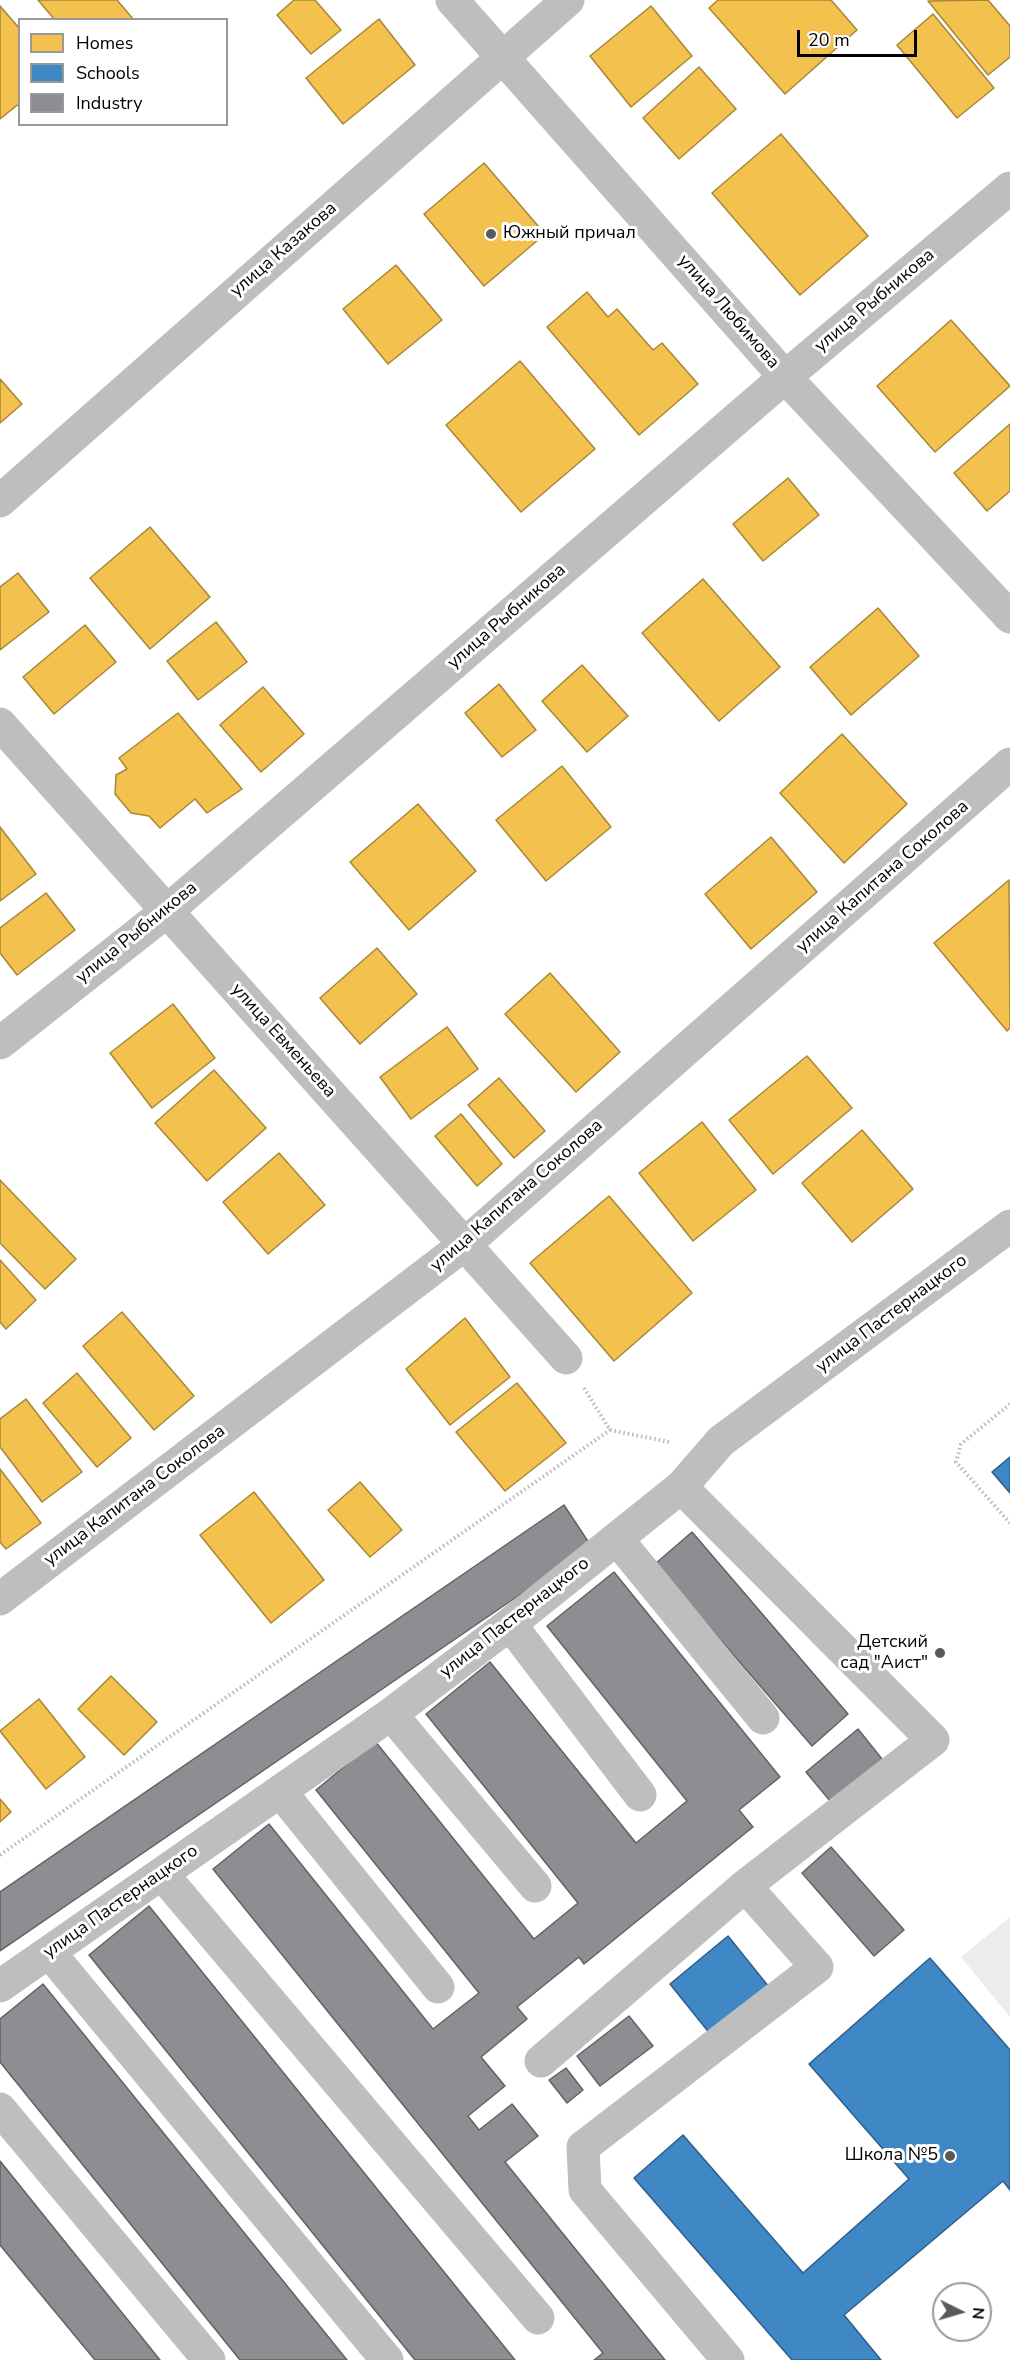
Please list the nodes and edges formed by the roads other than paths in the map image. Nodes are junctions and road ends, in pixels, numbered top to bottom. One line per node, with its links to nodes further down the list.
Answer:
1 (452, 0): 3 (street, улица Любимова)
2 (568, 0): 3 (street, улица Казакова)
3 (503, 57): 5 (street, улица Любимова); 6 (street, улица Казакова)
4 (1010, 188): 5 (street, улица Рыбникова)
5 (785, 377): 7 (street, улица Любимова); 10 (street, улица Рыбникова)
6 (0, 501)
7 (1010, 617)
8 (0, 724): 10 (street, улица Евменьева)
9 (1010, 765): 13 (street, улица Капитана Соколова)
10 (167, 911): 11 (street, улица Рыбникова); 13 (street, улица Евменьева)
11 (0, 1042)
12 (1010, 1226): 15 (street, улица Пастернацкого)
13 (464, 1245): 14 (street, улица Евменьева); 17 (street, улица Капитана Соколова)
14 (566, 1358)
15 (681, 1487): 16 (street, улица Пастернацкого); 24 (street)
16 (617, 1539): 18 (street, улица Пастернацкого); 20 (street)
17 (0, 1599)
18 (510, 1624): 19 (street, улица Пастернацкого); 22 (street)
19 (392, 1714): 21 (street, улица Пастернацкого); 25 (street)
20 (763, 1718)
21 (280, 1791): 23 (street, улица Пастернацкого); 28 (street)
22 (640, 1795)
23 (162, 1874): 26 (street, улица Пастернацкого); 31 (street)
24 (745, 1886): 29 (street); 34 (street)
25 (535, 1887)
26 (49, 1952): 27 (street, улица Пастернацкого); 33 (street)
27 (0, 1986)
28 (438, 1987)
29 (541, 2061)
30 (0, 2109): 32 (street)
31 (538, 2318)
32 (209, 2360)
33 (387, 2360)
34 (728, 2360)

